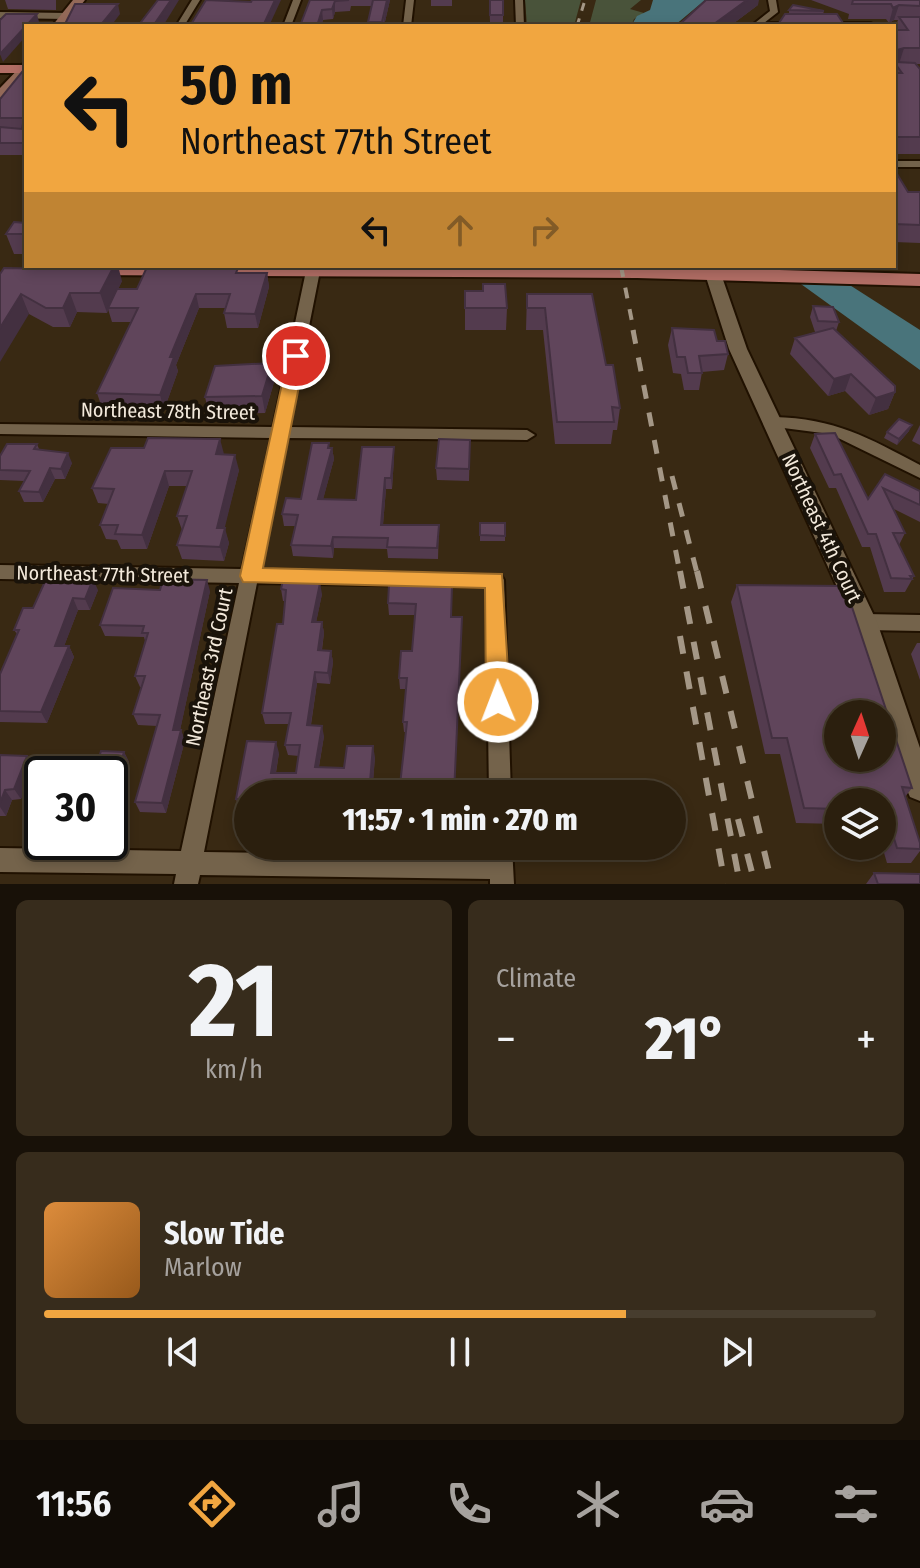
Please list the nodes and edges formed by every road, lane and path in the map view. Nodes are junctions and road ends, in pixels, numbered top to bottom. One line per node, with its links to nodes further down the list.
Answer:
1 (79, 0): 8 (main road)
2 (196, 0): 9 (street)
3 (297, 0): 10 (street)
4 (410, 0): 11 (street)
5 (519, 0): 12 (street)
6 (772, 0): 13 (street)
7 (0, 15): 8 (street)
8 (62, 21)
9 (181, 24)
10 (288, 24)
11 (407, 24)
12 (520, 24)
13 (757, 24)
14 (24, 67): 16 (main road)
15 (24, 68): 17 (main road)
16 (0, 69)
17 (0, 97)
18 (896, 164): 19 (street)
19 (920, 164)
20 (213, 268): 21 (main road); 25 (main road)
21 (69, 269)
22 (401, 269): 23 (main road); 25 (main road)
23 (587, 269): 26 (main road)
24 (920, 270): 27 (main road)
25 (313, 271): 31 (street, Northeast 3rd Court)
26 (713, 274): 27 (main road); 29 (street, Northeast 4th Court)
27 (840, 275): 28 (main road)
28 (920, 280)
29 (774, 422): 33 (street); 36 (street, Northeast 4th Court)
30 (0, 429): 31 (street, Northeast 78th Street)
31 (280, 433): 32 (street, Northeast 78th Street); 34 (street, Northeast 3rd Court)
32 (527, 435)
33 (920, 472)
34 (251, 576): 35 (street, Northeast 77th Street); 38 (street, Northeast 77th Street); 42 (street, Northeast 3rd Court)
35 (2, 578)
36 (865, 622): 37 (street); 39 (street, Northeast 4th Court)
37 (920, 623)
38 (500, 780)
39 (920, 788)
40 (0, 860): 42 (street)
41 (502, 866): 42 (street)
42 (188, 874)

